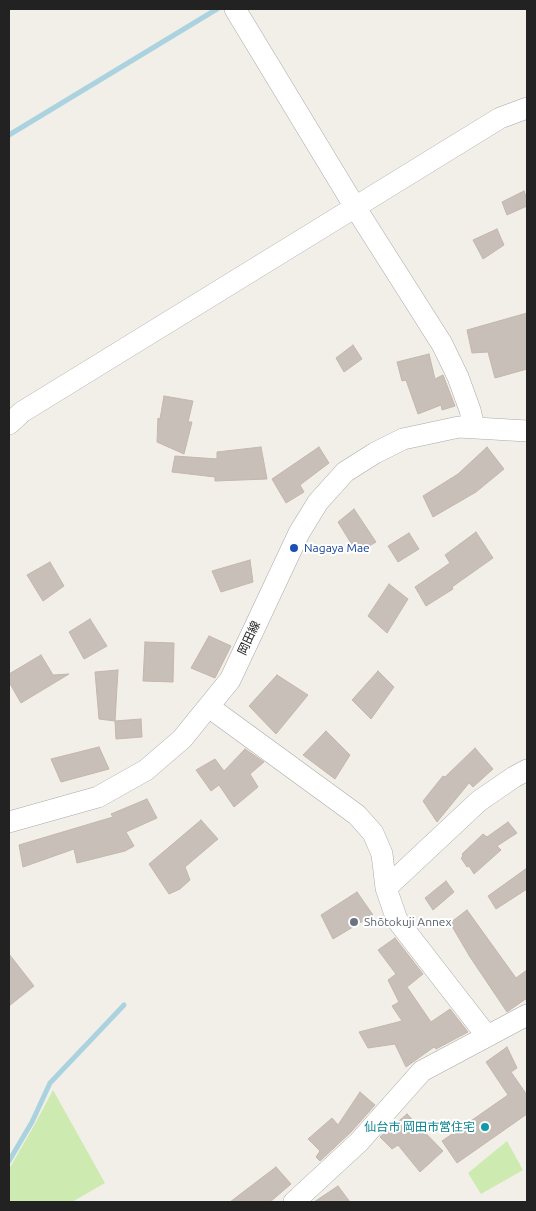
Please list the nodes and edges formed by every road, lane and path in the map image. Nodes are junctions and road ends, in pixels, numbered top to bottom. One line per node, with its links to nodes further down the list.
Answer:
1 (235, 9): 3 (street)
2 (527, 108): 3 (street)
3 (355, 207): 4 (street); 5 (street)
4 (9, 424)
5 (467, 427): 6 (street, 岡田線); 7 (street, 岡田線)
6 (527, 431)
7 (209, 707): 9 (street, 岡田線); 10 (street)
8 (527, 770): 10 (street)
9 (9, 822)
10 (386, 888): 12 (street)
11 (527, 1015): 12 (street)
12 (487, 1036): 13 (street)
13 (294, 1202)

